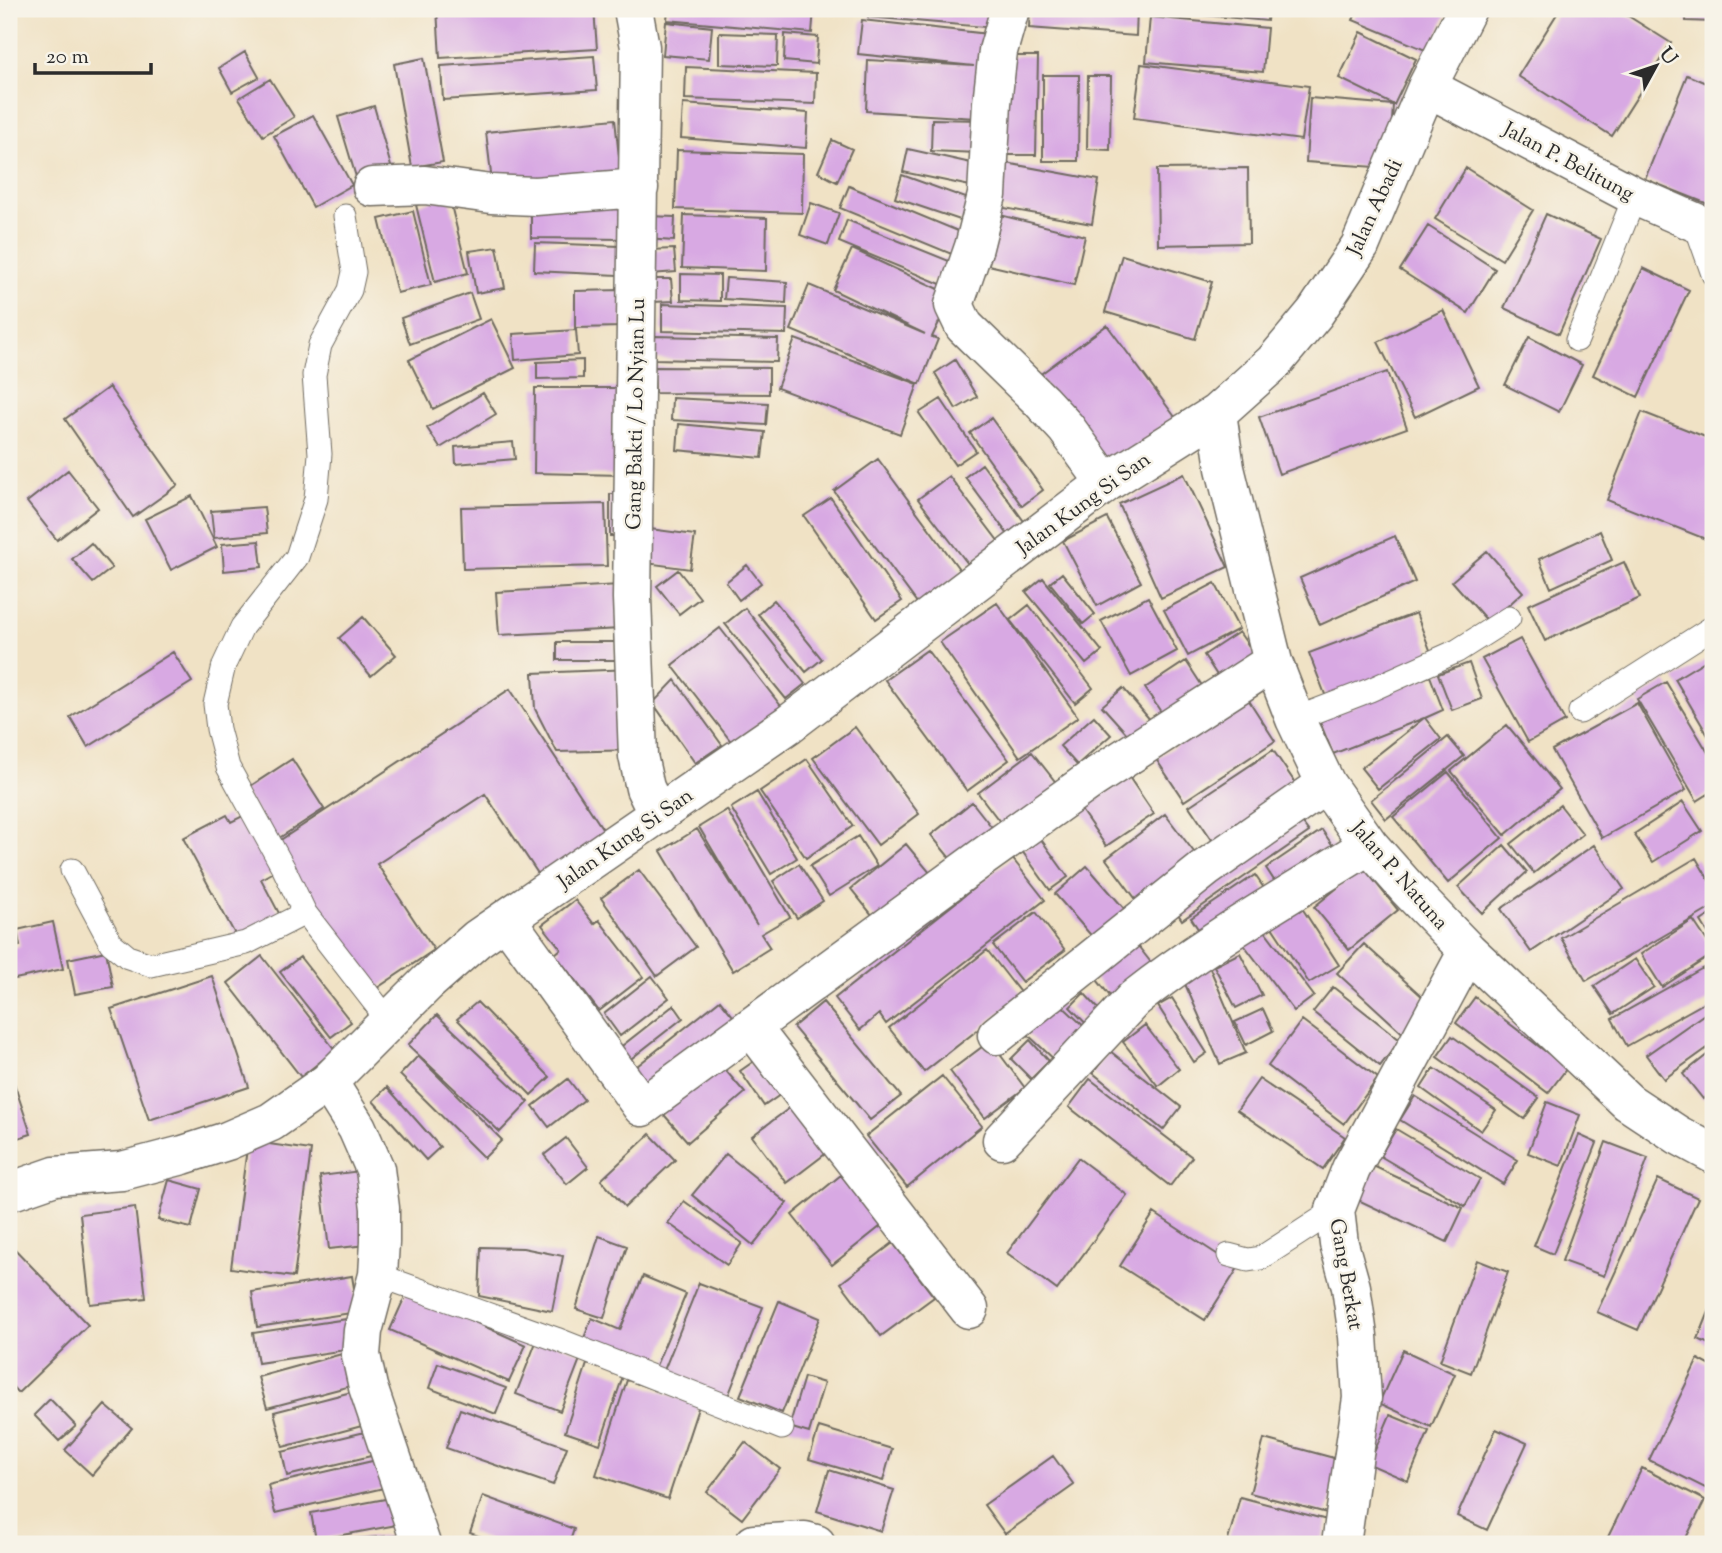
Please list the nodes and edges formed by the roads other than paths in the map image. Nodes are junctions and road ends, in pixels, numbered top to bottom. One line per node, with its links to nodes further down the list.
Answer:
1 (633, 9): 6 (street, Gang Bakti / Lo Nyian Lu)
2 (1010, 9): 13 (street)
3 (1467, 9): 4 (street, Jalan Abadi)
4 (1427, 87): 7 (street, Jalan P. Belitung); 12 (street, Jalan Abadi)
5 (372, 187): 6 (street)
6 (639, 187): 20 (street, Gang Bakti / Lo Nyian Lu)
7 (1635, 196): 9 (street, Jalan P. Belitung); 11 (lane)
8 (345, 216): 23 (lane)
9 (1704, 226): 10 (lane)
10 (1713, 274)
11 (1577, 340)
12 (1217, 413): 13 (street, Jalan Kung Si San); 16 (street, Jalan P. Natuna)
13 (1106, 483): 20 (street, Jalan Kung Si San)
14 (1509, 618): 18 (lane)
15 (1713, 627): 17 (lane)
16 (1272, 662): 18 (street, Jalan P. Natuna); 27 (street)
17 (1580, 712)
18 (1295, 719): 19 (street, Jalan P. Natuna)
19 (1326, 784): 21 (street, Jalan P. Natuna); 28 (street)
20 (658, 815): 24 (street, Jalan Kung Si San)
21 (1369, 845): 25 (street, Jalan P. Natuna); 30 (street)
22 (72, 870): 23 (lane)
23 (305, 914): 26 (lane)
24 (506, 919): 26 (street, Jalan Kung Si San); 27 (street)
25 (1468, 951): 31 (street, Jalan P. Natuna); 33 (street, Gang Berkat)
26 (388, 1020): 29 (street, Jalan Kung Si San)
27 (752, 1028): 36 (street)
28 (997, 1035)
29 (328, 1082): 32 (street, Jalan Kung Si San); 35 (street)
30 (1002, 1140)
31 (1713, 1154)
32 (9, 1192)
33 (1335, 1210): 34 (lane); 41 (street, Gang Berkat)
34 (1229, 1255)
35 (377, 1275): 37 (lane); 38 (street)
36 (969, 1309)
37 (782, 1428)
38 (421, 1544)
39 (754, 1544): 40 (street)
40 (816, 1544)
41 (1341, 1544)

